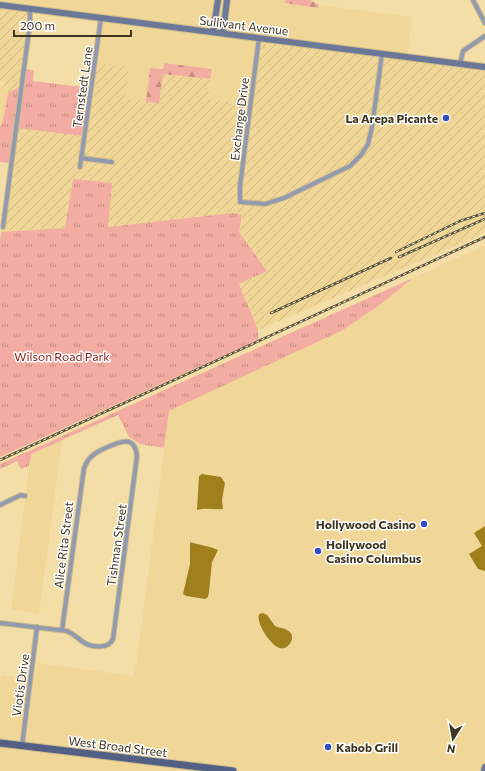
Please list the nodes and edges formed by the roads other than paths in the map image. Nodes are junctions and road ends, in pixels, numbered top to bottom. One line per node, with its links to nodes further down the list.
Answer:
1 (218, 0): 8 (main road)
2 (227, 0): 9 (main road)
3 (474, 0): 7 (street)
4 (0, 5): 5 (main road, Sullivant Avenue)
5 (30, 9): 6 (main road, Sullivant Avenue); 18 (street)
6 (101, 18): 8 (main road, Sullivant Avenue); 15 (street, Ternstedt Lane)
7 (485, 23)
8 (213, 32): 9 (main road, Sullivant Avenue)
9 (222, 33): 11 (main road, Sullivant Avenue)
10 (485, 36): 13 (street)
11 (260, 38): 12 (main road, Sullivant Avenue); 12 (street, Exchange Drive)
12 (382, 54): 13 (main road, Sullivant Avenue)
13 (460, 64): 14 (main road, Sullivant Avenue)
14 (485, 67)
15 (81, 158): 16 (street); 17 (street, Ternstedt Lane)
16 (112, 162)
17 (80, 167)
18 (3, 226)
19 (134, 445): 24 (street, Alice Rita Street); 24 (street, Tishman Street)
20 (25, 496): 21 (street)
21 (0, 505)
22 (0, 623): 23 (street)
23 (37, 628): 24 (street); 26 (street, Viotis Drive)
24 (62, 630)
25 (0, 743): 26 (main road, West Broad Street)
26 (22, 746): 28 (main road, West Broad Street)
27 (485, 767): 29 (main road)
28 (233, 771)
29 (484, 771)

